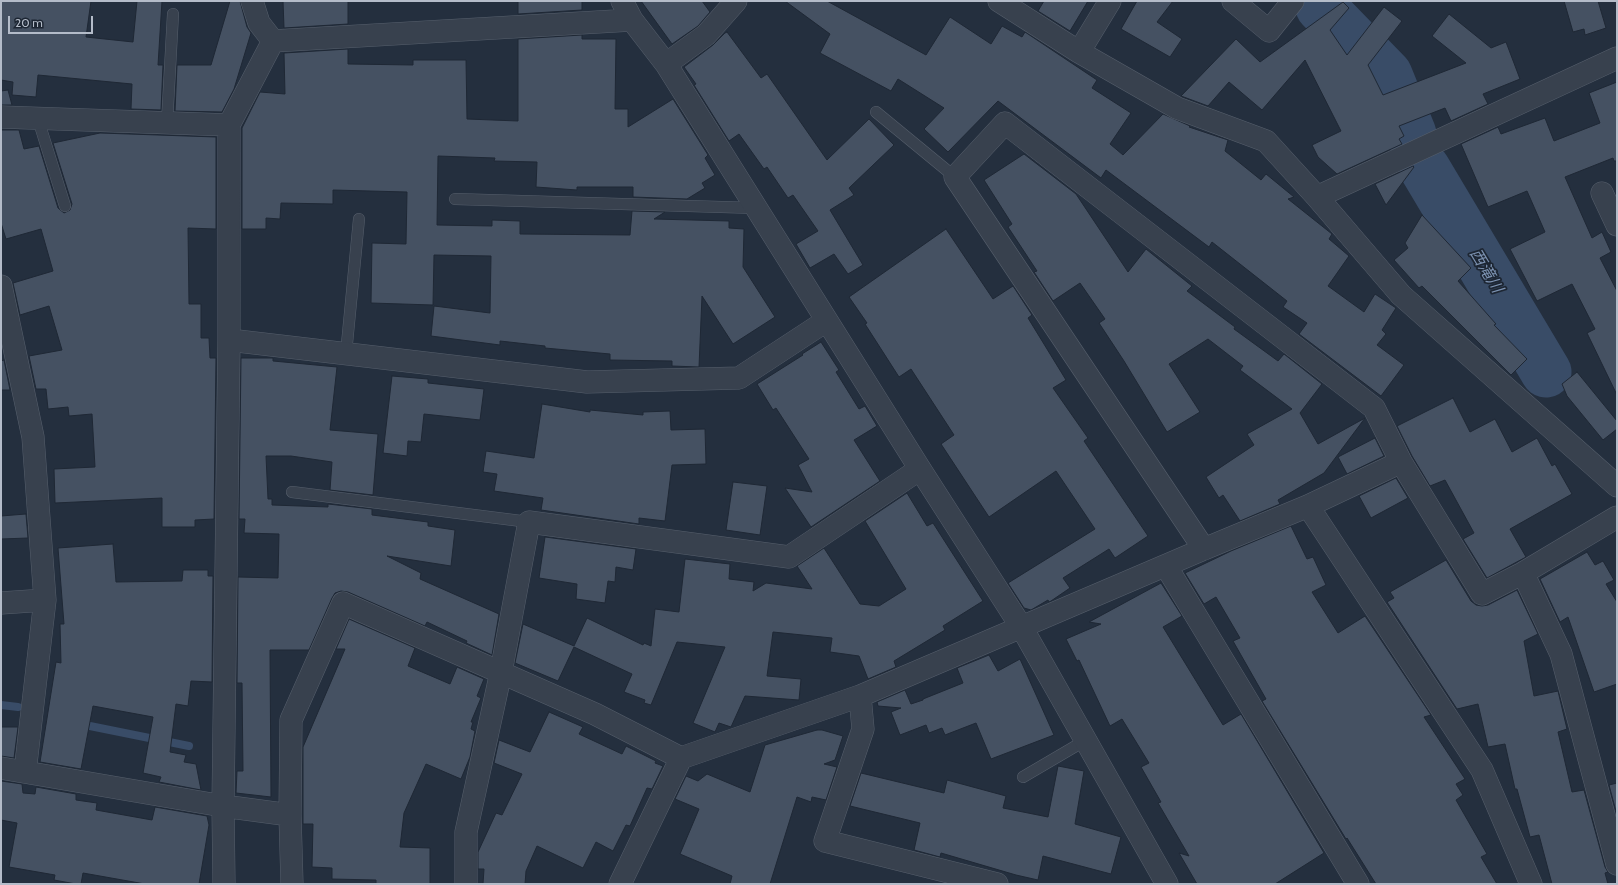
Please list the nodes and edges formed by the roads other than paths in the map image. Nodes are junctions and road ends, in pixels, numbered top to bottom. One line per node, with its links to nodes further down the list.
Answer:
1 (252, 1): 10 (street)
2 (622, 1): 9 (street)
3 (736, 1): 13 (street)
4 (999, 1): 11 (street)
5 (1110, 1): 11 (street)
6 (1233, 1): 7 (street)
7 (1292, 1)
8 (173, 14): 17 (lane)
9 (632, 20): 10 (street); 13 (street)
10 (273, 41): 18 (street)
11 (1078, 52): 21 (street)
12 (1617, 58): 21 (street)
13 (666, 64): 24 (street)
14 (876, 112): 19 (lane)
15 (1, 118): 16 (street)
16 (38, 119): 17 (street); 23 (lane)
17 (167, 123): 18 (street)
18 (229, 125): 29 (street)
19 (955, 177): 31 (street); 38 (street)
20 (1602, 193): 26 (street)
21 (1318, 198): 33 (street)
22 (455, 199): 24 (lane)
23 (65, 206)
24 (755, 208): 28 (street)
25 (359, 219): 30 (lane)
26 (1617, 225)
27 (2, 296): 41 (street)
28 (826, 321): 30 (street); 32 (street)
29 (229, 340): 30 (street); 51 (street)
30 (346, 354)
31 (1401, 462): 35 (street); 40 (street)
32 (920, 469): 37 (street); 43 (street)
33 (1617, 486)
34 (292, 492): 37 (lane)
35 (1308, 506): 38 (street); 61 (street)
36 (1617, 516): 40 (street)
37 (529, 522): 44 (street)
38 (1204, 549): 39 (street)
39 (1166, 566): 43 (street); 60 (street)
40 (1524, 573): 53 (street)
41 (45, 600): 42 (street); 49 (street)
42 (1, 603)
43 (1022, 628): 45 (street); 46 (street)
44 (501, 672): 47 (street); 52 (street); 56 (street)
45 (860, 696): 47 (street); 58 (street)
46 (1086, 740): 50 (lane); 59 (street)
47 (681, 758): 57 (street)
48 (1, 768): 49 (street)
49 (25, 772): 51 (street)
50 (1023, 777)
51 (223, 806): 52 (street); 54 (street)
52 (290, 815): 55 (street)
53 (1617, 864)
54 (224, 884)
55 (292, 884)
56 (466, 884)
57 (620, 884)
58 (997, 884)
59 (1166, 884)
60 (1358, 884)
61 (1531, 884)

